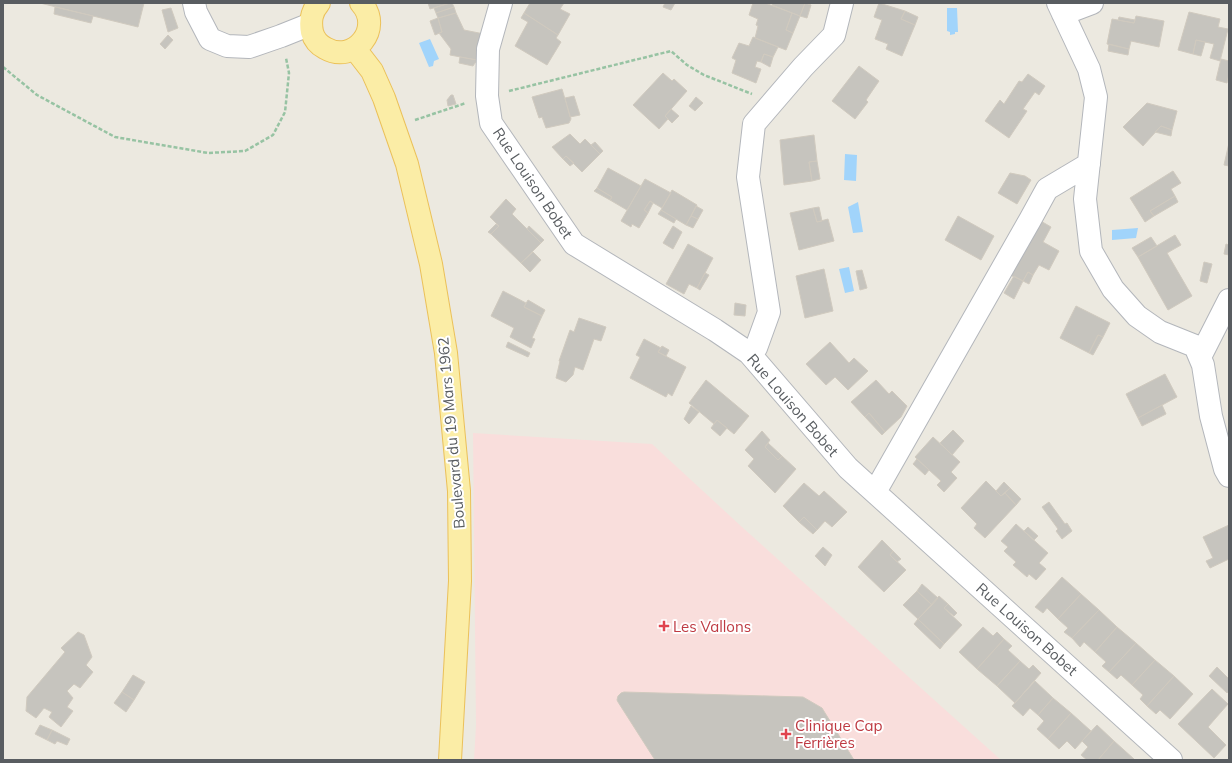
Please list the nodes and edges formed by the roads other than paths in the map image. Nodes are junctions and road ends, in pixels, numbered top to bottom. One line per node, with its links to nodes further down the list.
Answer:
1 (194, 3): 8 (street)
2 (319, 3): 8 (main road)
3 (361, 3): 9 (main road)
4 (501, 3): 12 (street, Rue Louison Bobet)
5 (842, 3): 12 (street)
6 (1092, 3): 7 (street)
7 (1060, 8): 10 (street)
8 (311, 24): 9 (main road)
9 (355, 49): 16 (main road, Boulevard du 19 Mars 1962)
10 (1089, 164): 13 (street); 15 (street)
11 (1229, 300): 13 (street)
12 (749, 353): 15 (street, Rue Louison Bobet)
13 (1200, 357): 14 (street)
14 (1229, 476)
15 (875, 492): 17 (street, Rue Louison Bobet)
16 (450, 760)
17 (1172, 760)

